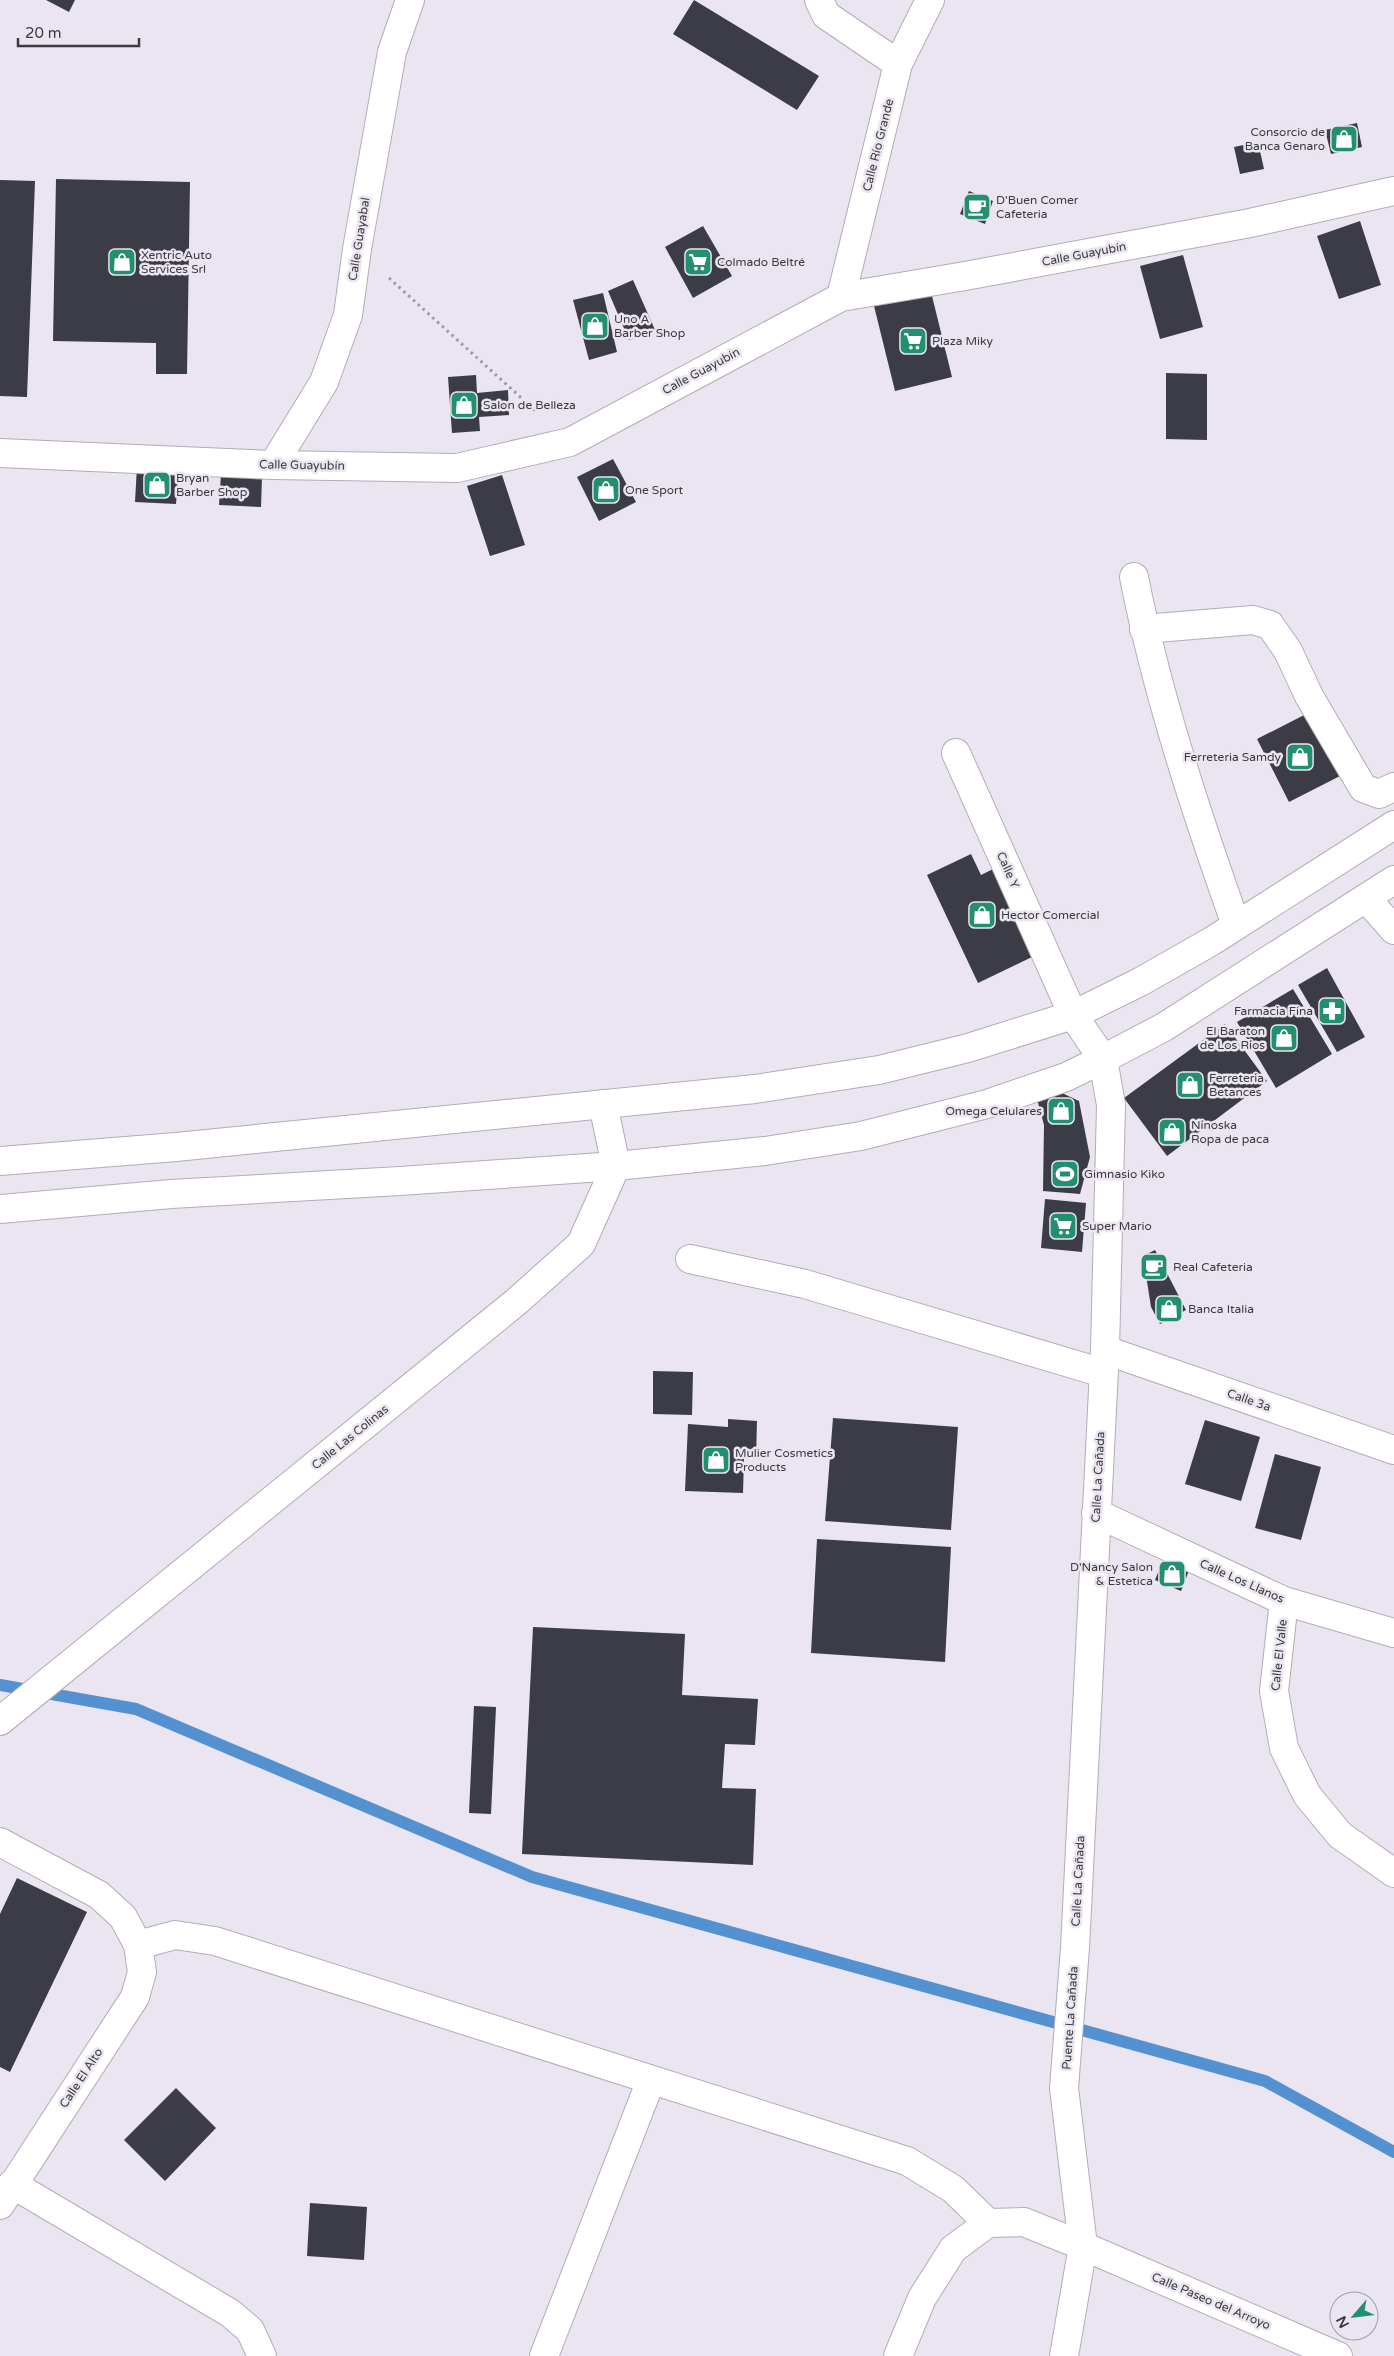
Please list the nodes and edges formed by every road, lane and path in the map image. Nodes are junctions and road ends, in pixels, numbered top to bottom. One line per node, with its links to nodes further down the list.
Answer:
1 (410, 0): 6 (street, Calle Guayabal)
2 (819, 0): 4 (street)
3 (930, 0): 4 (street, Calle Río Grande)
4 (898, 64): 7 (street, Calle Río Grande)
5 (1394, 191): 7 (street, Calle Guayubín)
6 (357, 249): 8 (path); 10 (street, Calle Guayabal)
7 (841, 297): 8 (street, Calle Guayubín)
8 (570, 442): 10 (street, Calle Guayubín)
9 (0, 453): 10 (street, Calle Guayubín)
10 (274, 465)
11 (1134, 577): 12 (street)
12 (1144, 629): 14 (street); 18 (street)
13 (956, 753): 20 (street, Calle Y)
14 (1394, 788)
15 (1394, 825): 18 (street)
16 (1394, 880): 17 (street)
17 (1366, 898): 19 (street); 21 (street)
18 (1236, 925): 20 (street)
19 (1394, 930)
20 (1073, 1015): 21 (street, Calle La Cañada); 22 (street)
21 (1103, 1059): 24 (street); 27 (street, Calle La Cañada)
22 (603, 1104): 23 (street); 24 (street)
23 (0, 1161)
24 (616, 1166): 25 (street); 32 (street, Calle Las Colinas)
25 (0, 1209)
26 (690, 1259): 27 (street, Calle 3a)
27 (1104, 1362): 28 (street, Calle 3a); 29 (street, Calle La Cañada)
28 (1394, 1450)
29 (1096, 1513): 30 (street, Calle Los Llanos); 36 (street, Calle La Cañada)
30 (1284, 1601): 31 (street, Calle Los Llanos); 34 (street, Calle El Valle)
31 (1394, 1633)
32 (0, 1721)
33 (0, 1842): 35 (street, Calle El Alto)
34 (1394, 1873)
35 (138, 1945): 37 (street); 38 (street, Calle El Alto)
36 (1075, 1948): 40 (street, Puente La Cañada)
37 (651, 2080): 39 (street); 43 (street)
38 (6, 2194): 42 (street)
39 (988, 2223): 40 (street); 44 (street)
40 (1083, 2246): 41 (street, Calle Paseo del Arroyo); 45 (street)
41 (1335, 2355)
42 (262, 2356)
43 (544, 2356)
44 (898, 2356)
45 (1064, 2356)

